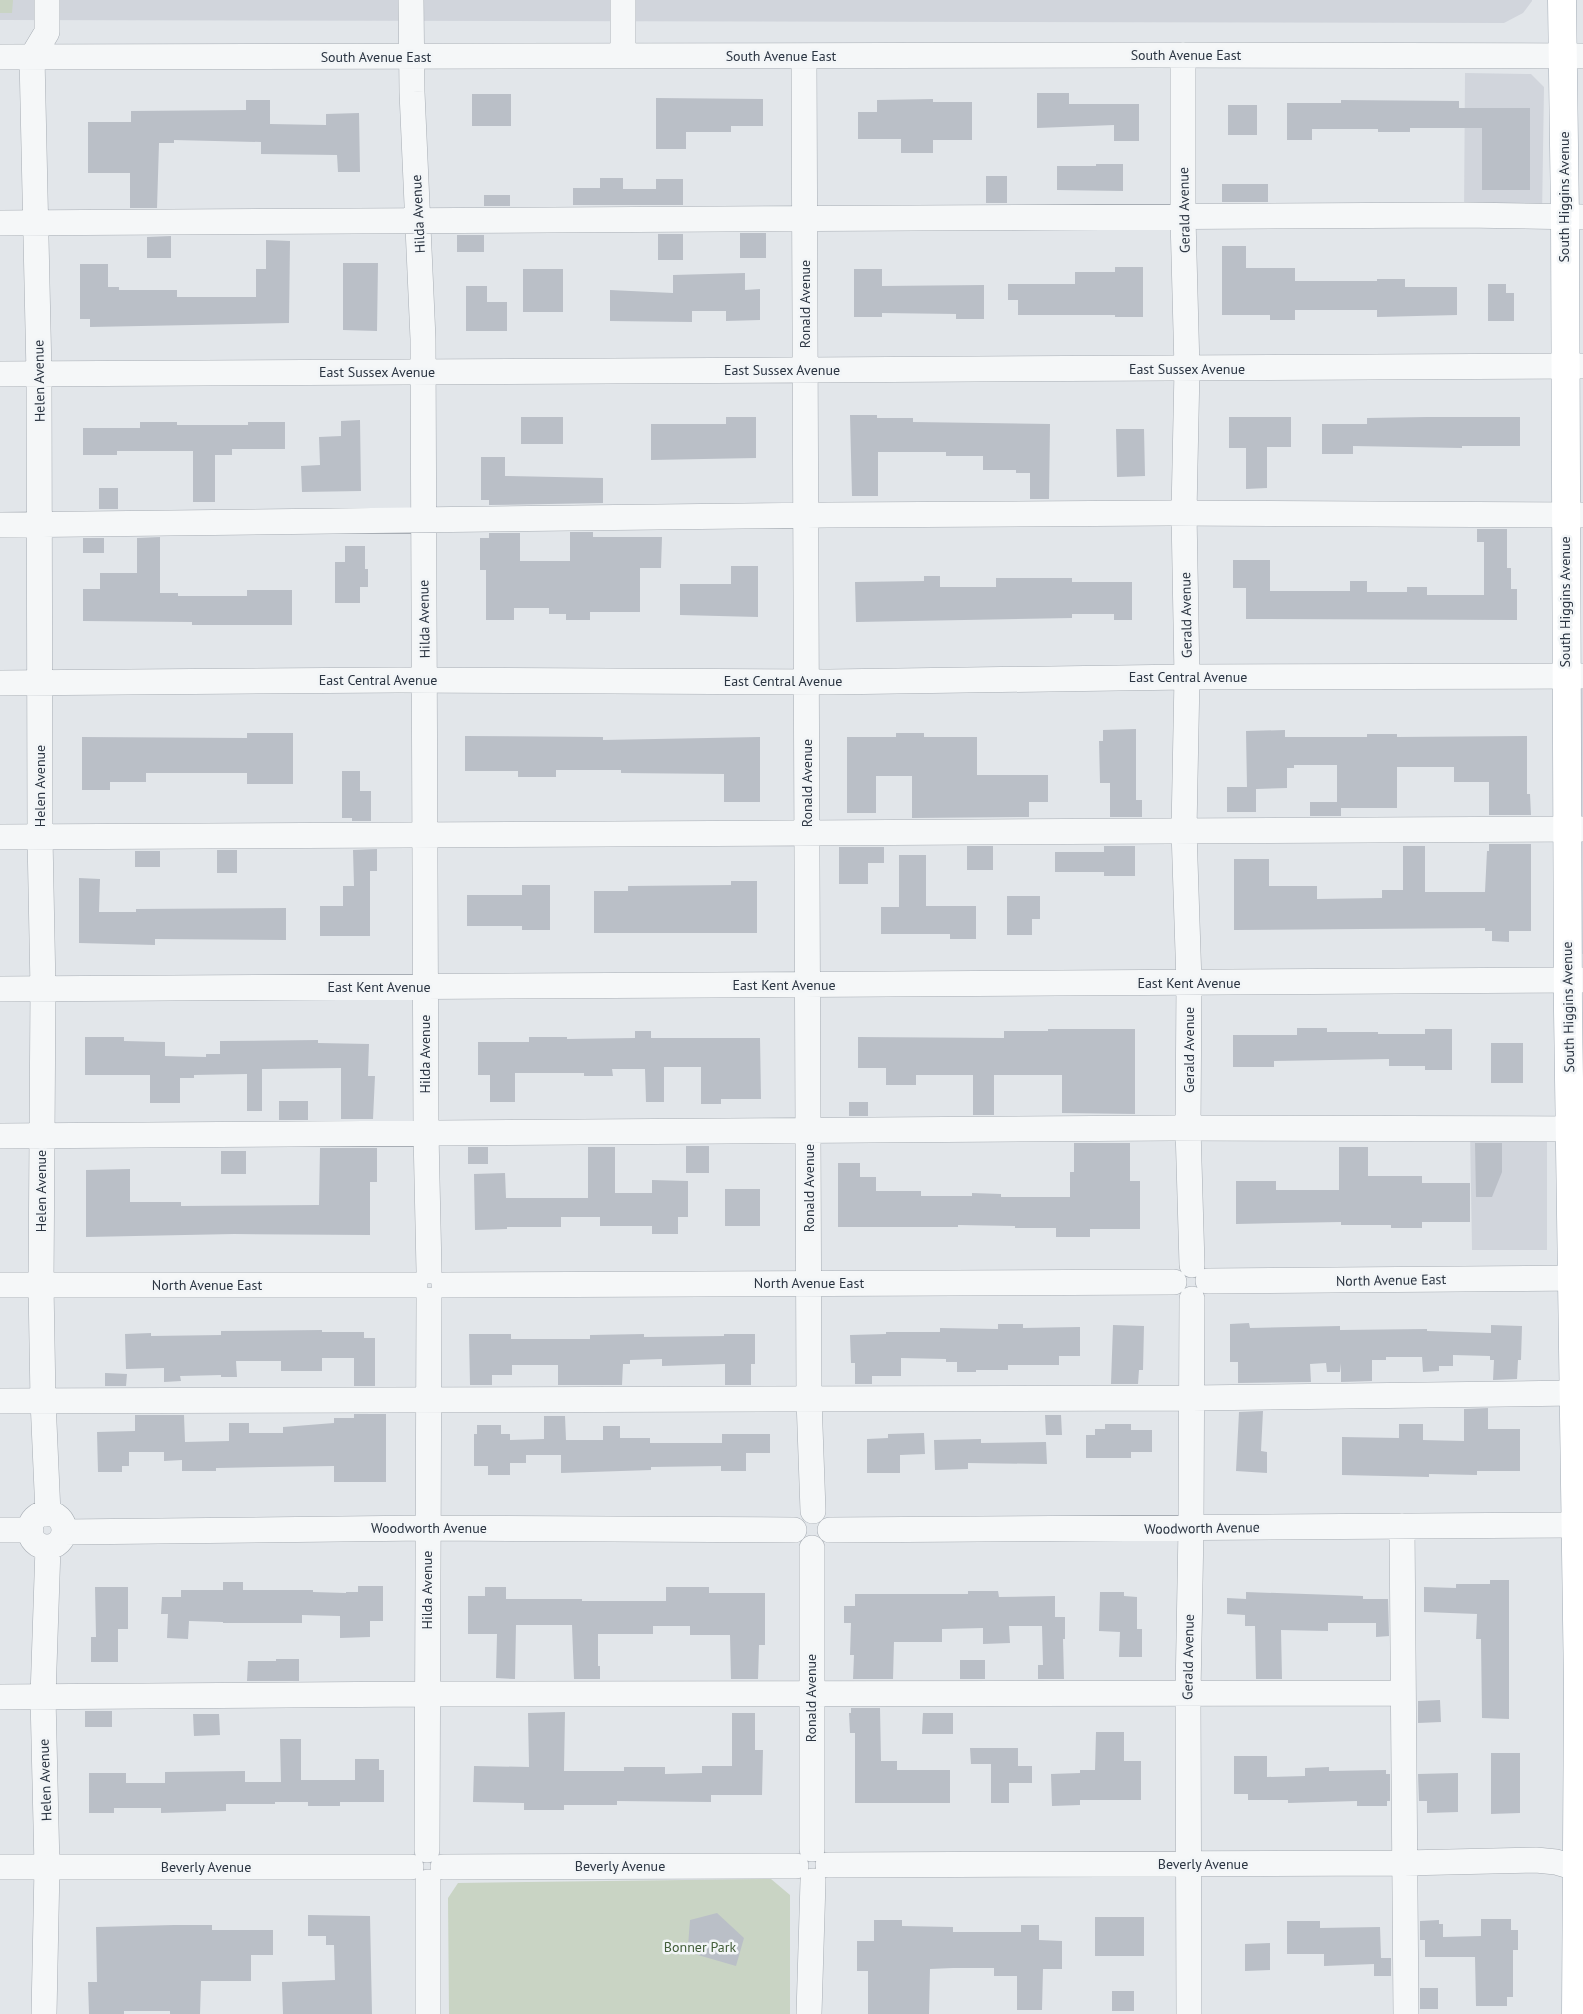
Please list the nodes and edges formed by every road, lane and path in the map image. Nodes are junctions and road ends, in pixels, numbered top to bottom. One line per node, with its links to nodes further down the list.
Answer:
1 (47, 0): 11 (street)
2 (411, 0): 6 (street, Hilda Avenue)
3 (623, 0): 7 (street)
4 (1562, 0): 9 (main road, South Higgins Avenue)
5 (1183, 55): 8 (street, South Avenue East); 9 (street, South Avenue East); 13 (street, Gerald Avenue)
6 (412, 56): 7 (street, South Avenue East); 11 (street, South Avenue East); 14 (street, Hilda Avenue)
7 (623, 56): 8 (street, South Avenue East)
8 (804, 56): 15 (street, Ronald Avenue)
9 (1572, 56): 12 (main road, South Higgins Avenue)
10 (0, 57): 11 (street, South Avenue East)
11 (32, 57): 16 (street, Helen Avenue)
12 (1574, 217): 13 (street); 18 (main road, South Higgins Avenue)
13 (1183, 218): 15 (street); 19 (street, Gerald Avenue)
14 (419, 220): 15 (street); 16 (street); 21 (street, Hilda Avenue)
15 (805, 220): 20 (street, Ronald Avenue)
16 (34, 222): 17 (street); 23 (street, Helen Avenue)
17 (0, 223)
18 (1573, 366): 19 (street, East Sussex Avenue); 25 (main road, South Higgins Avenue)
19 (1187, 369): 20 (street, East Sussex Avenue); 24 (street, Gerald Avenue)
20 (806, 370): 21 (street, East Sussex Avenue); 26 (street, Ronald Avenue)
21 (423, 371): 23 (street, East Sussex Avenue); 27 (street, Hilda Avenue)
22 (0, 374): 23 (street, East Sussex Avenue)
23 (39, 374): 29 (street, Helen Avenue)
24 (1184, 513): 25 (street); 26 (street); 31 (street, Gerald Avenue)
25 (1574, 515): 30 (main road, South Higgins Avenue)
26 (806, 516): 27 (street); 33 (street, Ronald Avenue)
27 (423, 521): 29 (street); 32 (street, Hilda Avenue)
28 (0, 525): 29 (street)
29 (40, 525): 35 (street, Helen Avenue)
30 (1574, 676): 31 (street, East Central Avenue); 36 (main road, South Higgins Avenue)
31 (1187, 677): 33 (street, East Central Avenue); 37 (street, Gerald Avenue)
32 (425, 680): 33 (street, East Central Avenue); 35 (street, East Central Avenue); 39 (street, Hilda Avenue)
33 (807, 682): 38 (street, Ronald Avenue)
34 (0, 683): 35 (street, East Central Avenue)
35 (41, 683): 41 (street, Helen Avenue)
36 (1575, 829): 37 (street); 42 (main road, South Higgins Avenue)
37 (1184, 830): 38 (street); 43 (street, Gerald Avenue)
38 (807, 832): 39 (street); 44 (street, Ronald Avenue)
39 (425, 835): 41 (street); 45 (street, Hilda Avenue)
40 (0, 837): 41 (street)
41 (40, 837): 47 (street, Helen Avenue)
42 (1575, 980): 43 (street, East Kent Avenue); 49 (main road, South Higgins Avenue)
43 (1189, 983): 44 (street, East Kent Avenue); 48 (street, Gerald Avenue)
44 (808, 985): 45 (street, East Kent Avenue); 50 (street, Ronald Avenue)
45 (425, 987): 47 (street, East Kent Avenue); 51 (street, Hilda Avenue)
46 (0, 989): 47 (street, East Kent Avenue)
47 (43, 989): 53 (street, Helen Avenue)
48 (1188, 1128): 49 (street); 50 (street); 54 (street, Gerald Avenue)
49 (1576, 1129): 55 (main road, South Higgins Avenue)
50 (808, 1130): 51 (street); 56 (street, Ronald Avenue)
51 (426, 1133): 53 (street); 60 (street, Hilda Avenue)
52 (0, 1136): 53 (street)
53 (41, 1136): 59 (street, Helen Avenue)
54 (1200, 1273): 55 (street, North Avenue East); 57 (street); 61 (street)
55 (1578, 1278): 62 (main road, South Higgins Avenue)
56 (810, 1282): 57 (street, North Avenue East); 60 (street, North Avenue East); 64 (street, Ronald Avenue)
57 (1174, 1282): 61 (street)
58 (0, 1285): 59 (street, North Avenue East)
59 (41, 1285): 60 (street, North Avenue East); 65 (street, Helen Avenue)
60 (429, 1285): 66 (street, Hilda Avenue)
61 (1192, 1299): 63 (street, Gerald Avenue)
62 (1574, 1393): 63 (street); 69 (main road, South Higgins Avenue)
63 (1192, 1398): 64 (street); 72 (street, Gerald Avenue)
64 (809, 1399): 66 (street); 68 (street, Ronald Avenue)
65 (43, 1400): 66 (street); 67 (street); 76 (street, Helen Avenue)
66 (430, 1400): 71 (street, Hilda Avenue)
67 (0, 1401)
68 (813, 1511): 74 (street); 75 (street)
69 (1575, 1525): 70 (street, Woodworth Avenue); 78 (main road, South Higgins Avenue)
70 (1402, 1526): 72 (street, Woodworth Avenue); 80 (street)
71 (427, 1528): 74 (street, Woodworth Avenue); 76 (street, Woodworth Avenue); 81 (street, Hilda Avenue)
72 (1191, 1528): 75 (street, Woodworth Avenue); 79 (street, Gerald Avenue)
73 (0, 1530): 76 (street, Woodworth Avenue)
74 (794, 1530): 77 (street)
75 (830, 1530): 77 (street)
76 (48, 1531): 84 (street, Helen Avenue)
77 (812, 1548): 82 (street, Ronald Avenue)
78 (1580, 1579): 91 (main road, South Higgins Avenue)
79 (1188, 1693): 80 (street); 82 (street); 86 (street, Gerald Avenue)
80 (1403, 1693): 85 (street)
81 (428, 1694): 82 (street); 84 (street); 90 (street, Hilda Avenue)
82 (811, 1694): 87 (street, Ronald Avenue)
83 (0, 1697): 84 (street)
84 (43, 1697): 89 (street, Helen Avenue)
85 (1404, 1863): 86 (street, Beverly Avenue); 91 (street, Beverly Avenue); 96 (street)
86 (1188, 1864): 87 (street, Beverly Avenue); 95 (street, Gerald Avenue)
87 (812, 1865): 90 (street, Beverly Avenue); 94 (street, Ronald Avenue)
88 (0, 1867): 89 (street, Beverly Avenue)
89 (47, 1867): 90 (street, Beverly Avenue); 92 (street, Helen Avenue)
90 (427, 1867): 93 (street, Hilda Avenue)
91 (1580, 1869): 97 (main road, South Higgins Avenue)
92 (44, 2014)
93 (428, 2014)
94 (809, 2014)
95 (1189, 2014)
96 (1406, 2014)
97 (1576, 2014)

